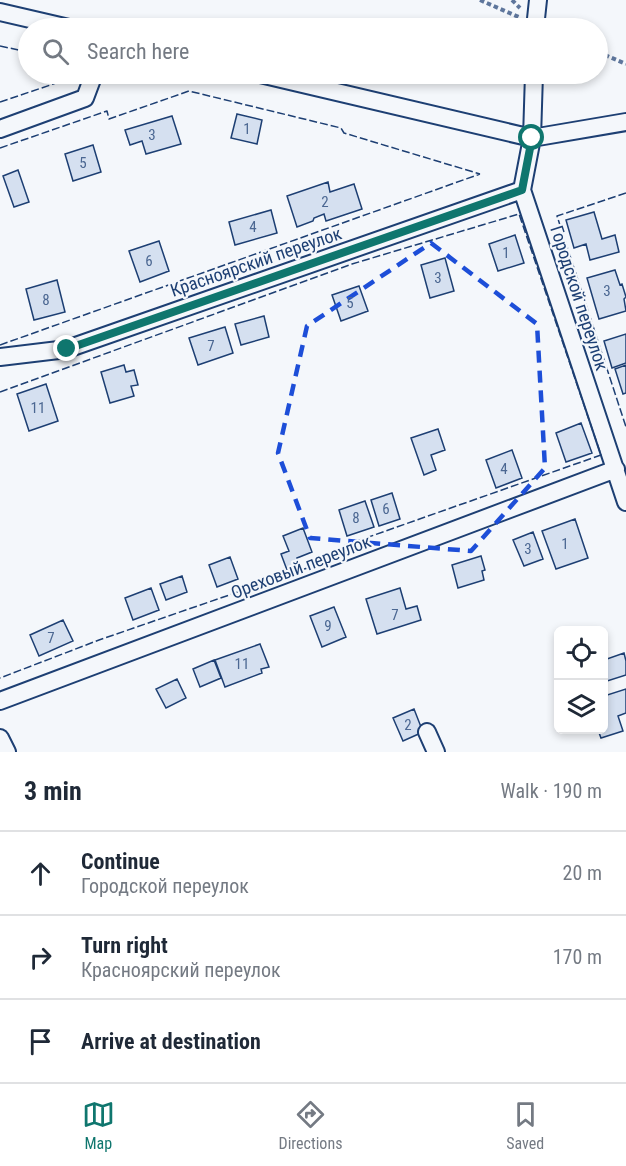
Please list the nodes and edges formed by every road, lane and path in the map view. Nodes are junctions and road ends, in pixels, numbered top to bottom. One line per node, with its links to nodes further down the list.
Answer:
1 (480, 0): 5 (path)
2 (538, 0): 6 (street)
3 (0, 12): 4 (street)
4 (26, 18)
5 (518, 18)
6 (536, 18)
7 (608, 57): 8 (path)
8 (626, 64)
9 (90, 84): 13 (street)
10 (302, 84): 14 (street)
11 (534, 84): 14 (street, Городской переулок)
12 (626, 122): 14 (street)
13 (0, 129)
14 (532, 138): 15 (street, Городской переулок)
15 (522, 190): 16 (street, Красноярский переулок); 17 (street, Городской переулок)
16 (0, 357)
17 (616, 469): 18 (street, Городской переулок); 19 (street, Ореховый переулок)
18 (626, 502)
19 (0, 701)
20 (427, 732): 23 (street)
21 (0, 738): 22 (street)
22 (7, 752)
23 (436, 752)

